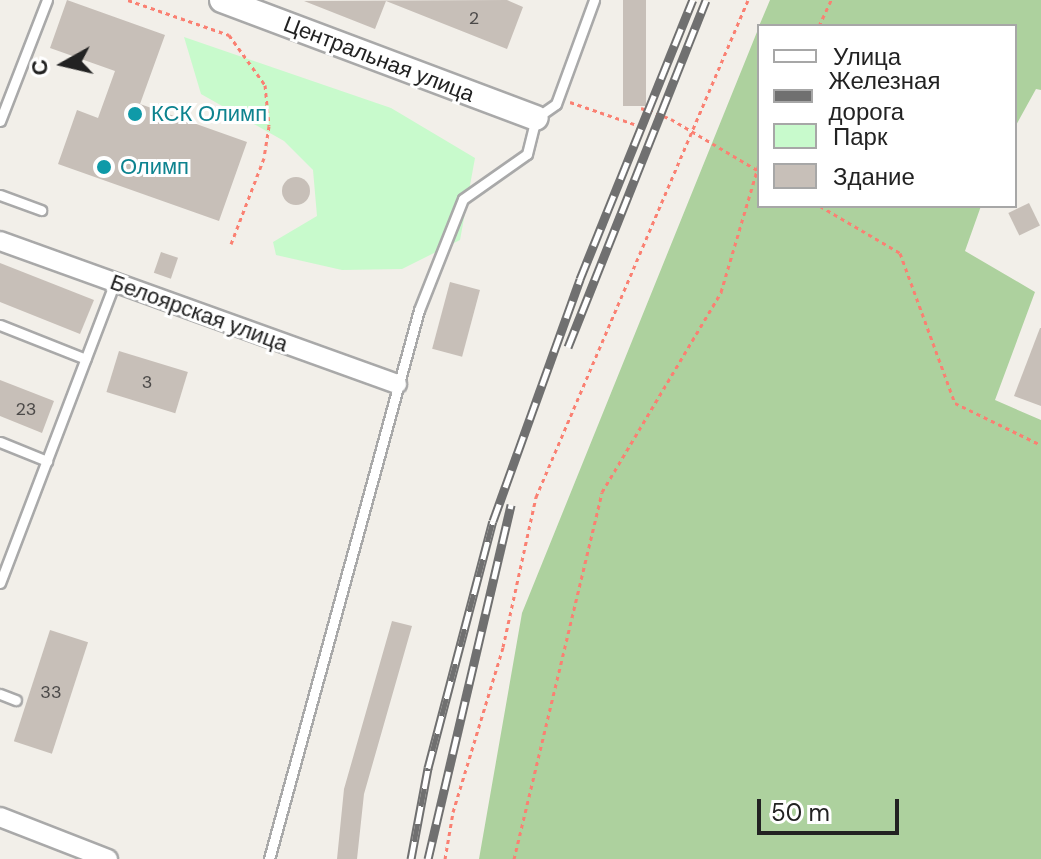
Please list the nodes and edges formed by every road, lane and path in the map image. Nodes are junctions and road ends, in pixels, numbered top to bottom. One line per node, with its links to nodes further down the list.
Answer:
1 (47, 0): 10 (lane)
2 (128, 0): 19 (path)
3 (222, 0): 9 (street, Центральная улица)
4 (594, 0): 9 (lane)
5 (748, 0): 12 (path)
6 (831, 0): 7 (path)
7 (820, 24)
8 (641, 108): 12 (path)
9 (546, 111): 11 (path); 23 (lane)
10 (0, 121)
11 (634, 124)
12 (695, 133): 13 (path); 34 (path)
13 (757, 167)
14 (757, 171): 35 (path)
15 (0, 195): 17 (lane)
16 (823, 208): 25 (path)
17 (41, 210)
18 (0, 241): 20 (street, Белоярская улица)
19 (231, 244)
20 (115, 282): 22 (lane); 23 (street, Белоярская улица)
21 (0, 325): 22 (lane)
22 (86, 359): 26 (lane)
23 (397, 384): 33 (lane)
24 (0, 442): 26 (lane)
25 (1041, 445)
26 (47, 461): 27 (lane)
27 (4, 564): 28 (lane)
28 (0, 583)
29 (0, 694): 30 (lane)
30 (16, 700)
31 (0, 817): 32 (street)
32 (108, 859)
33 (269, 859)
34 (445, 859)
35 (514, 859)

